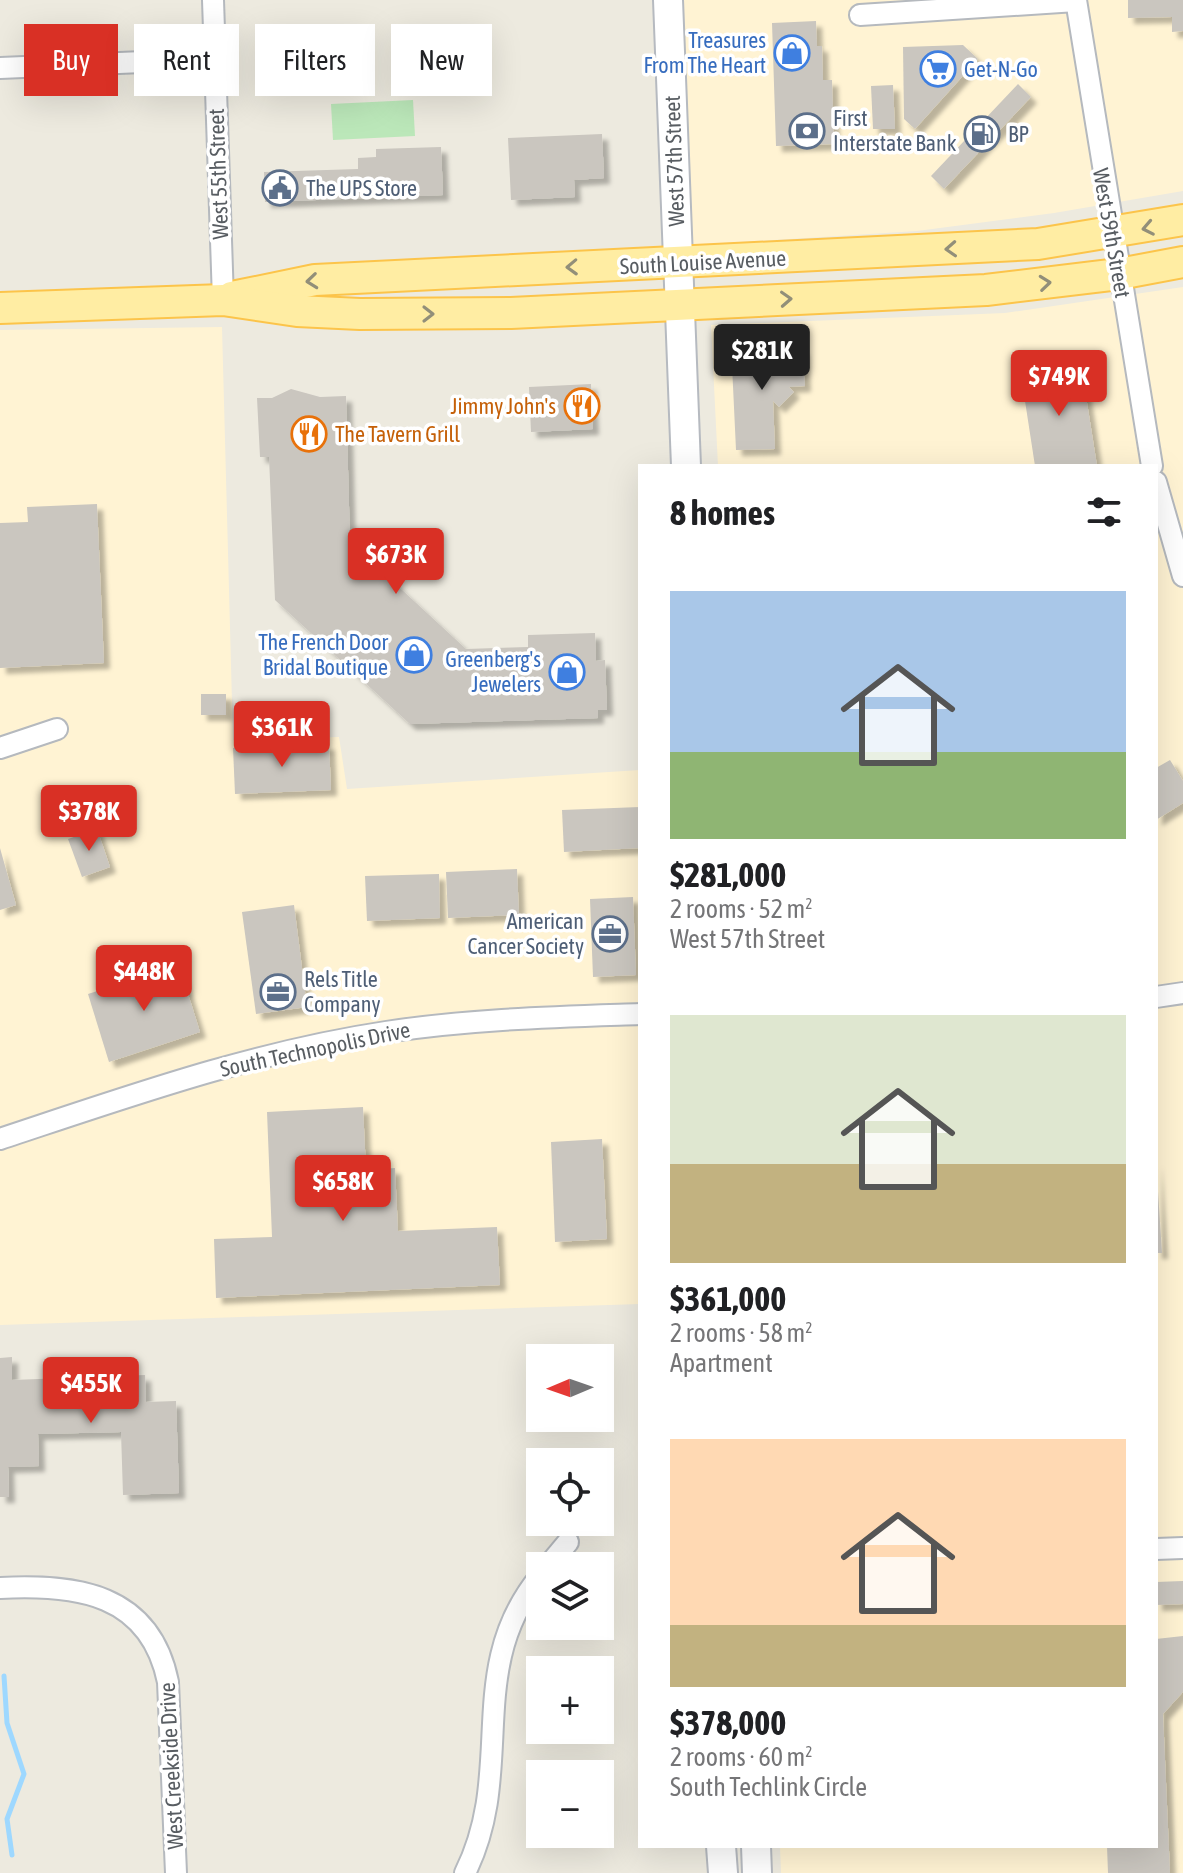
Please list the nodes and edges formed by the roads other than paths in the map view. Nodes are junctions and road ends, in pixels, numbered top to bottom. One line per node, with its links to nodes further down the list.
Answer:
1 (213, 0): 5 (street, West 55th Street)
2 (668, 0): 12 (main road, West 57th Street)
3 (1076, 0): 4 (street); 10 (street, West 59th Street)
4 (860, 15)
5 (213, 24)
6 (134, 62): 7 (street)
7 (0, 68)
8 (215, 96): 14 (street, West 55th Street)
9 (1183, 220): 10 (main road, South Louise Avenue, one-way to 10)
10 (1112, 235): 12 (main road, South Louise Avenue, one-way to 12); 13 (street, West 59th Street)
11 (1183, 262): 13 (main road, South Louise Avenue)
12 (678, 263): 14 (main road, South Louise Avenue, one-way to 14); 15 (main road, West 57th Street)
13 (1119, 274): 15 (main road, South Louise Avenue, one-way to 13); 18 (street, West 59th Street)
14 (223, 300): 15 (main road, South Louise Avenue, one-way to 15); 16 (main road, South Louise Avenue)
15 (680, 304): 17 (main road, West 57th Street)
16 (0, 308)
17 (686, 464)
18 (1152, 464)
19 (1158, 489): 20 (street)
20 (1183, 576)
21 (57, 729): 22 (street)
22 (0, 748)
23 (1183, 993): 24 (street)
24 (1158, 997)
25 (638, 1014): 26 (street, South Technopolis Drive)
26 (0, 1139)
27 (568, 1542): 30 (street)
28 (1183, 1548): 29 (street)
29 (1158, 1549)
30 (560, 1552)
31 (0, 1588): 35 (street, West Creekside Drive)
32 (526, 1597): 36 (street)
33 (721, 1848): 37 (main road)
34 (756, 1848): 38 (main road)
35 (176, 1873)
36 (465, 1873)
37 (723, 1873)
38 (757, 1873)

